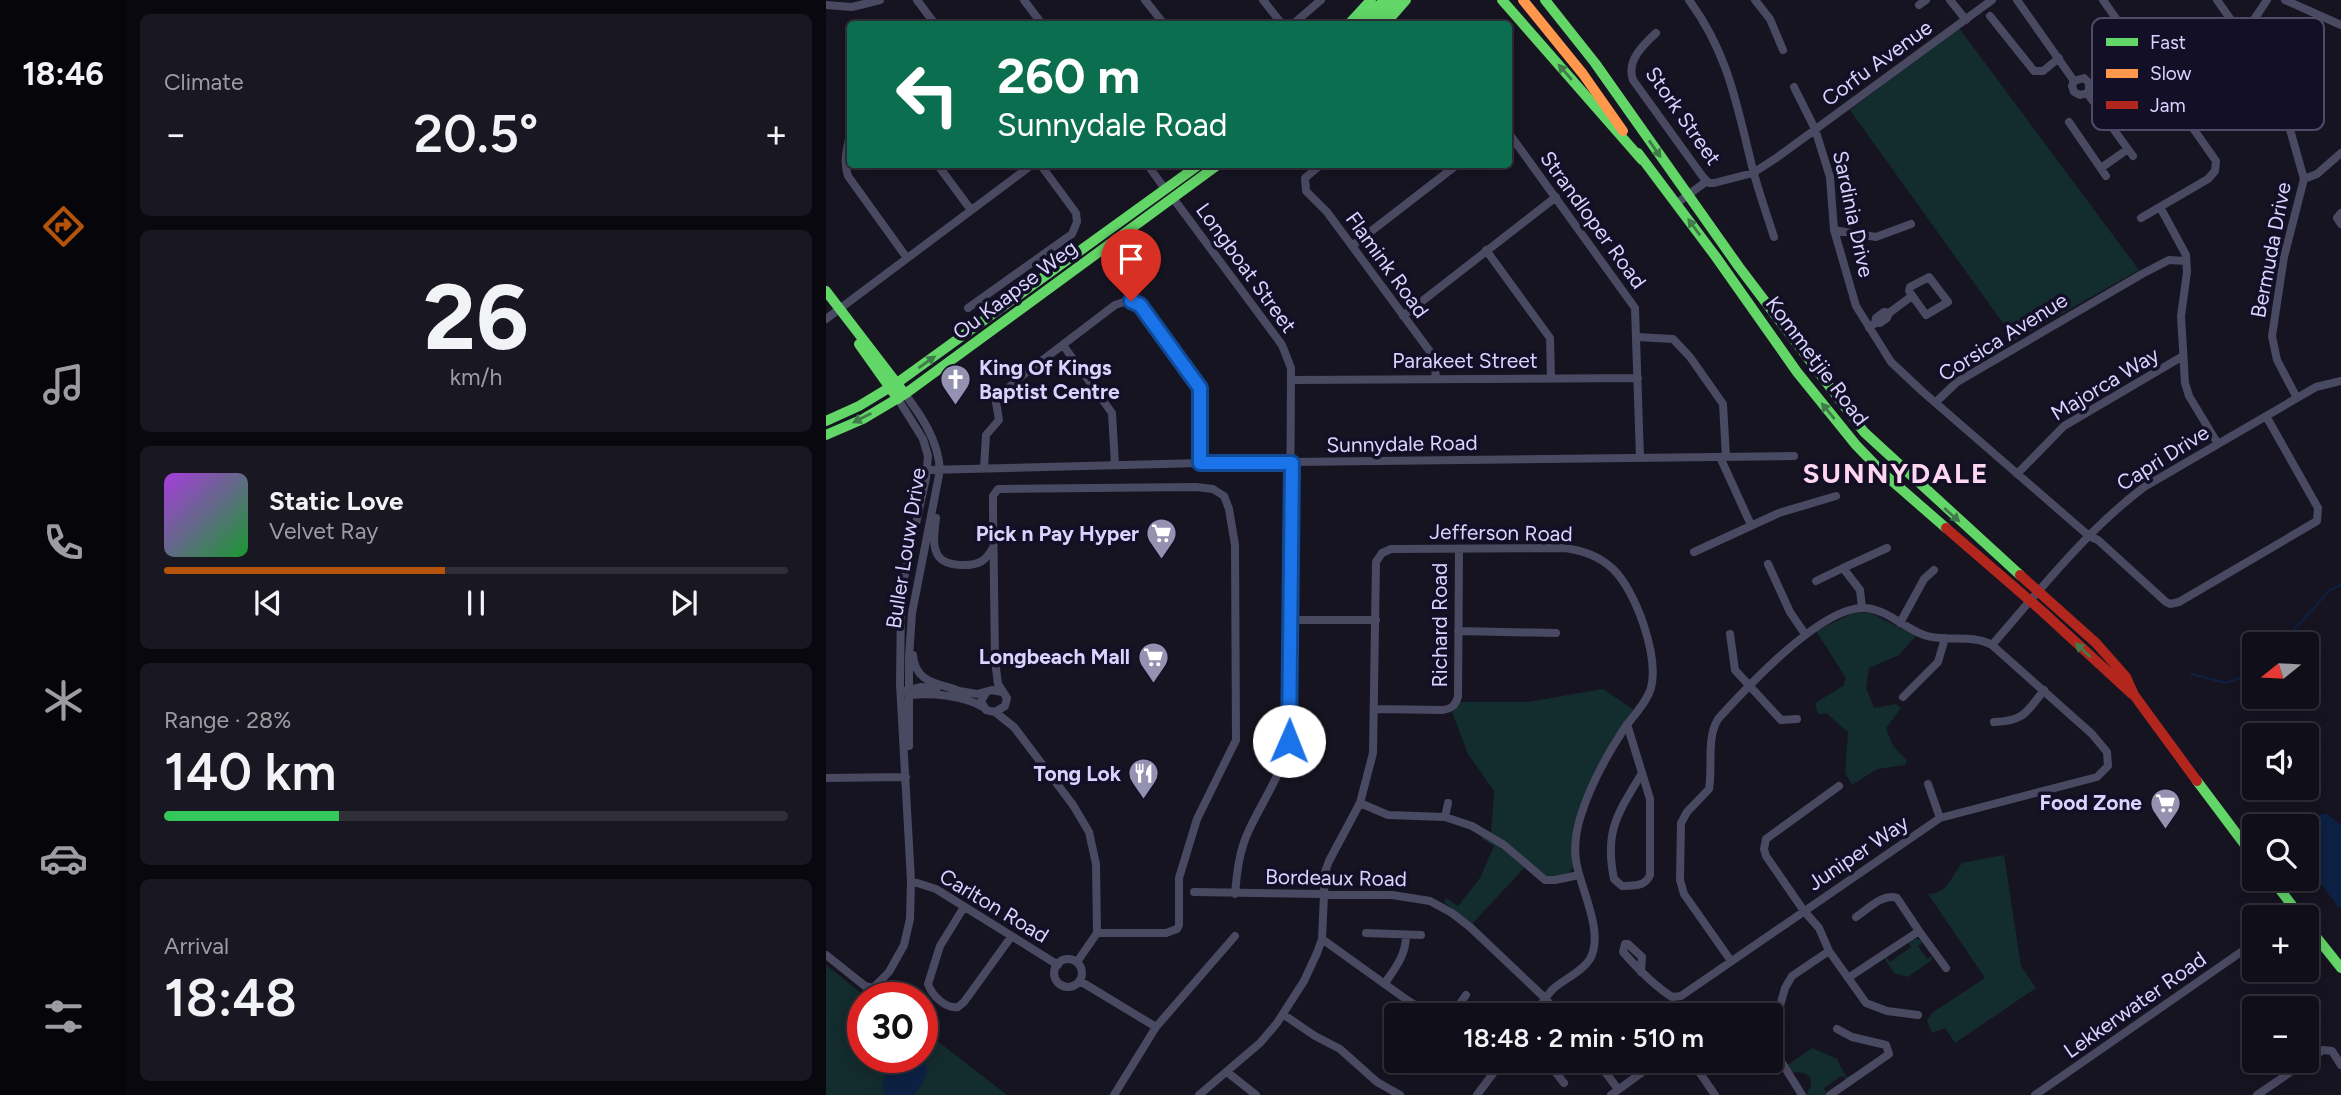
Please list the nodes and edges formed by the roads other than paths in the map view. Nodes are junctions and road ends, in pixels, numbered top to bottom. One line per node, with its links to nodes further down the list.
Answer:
1 (880, 0): 23 (street)
2 (917, 0): 29 (street)
3 (1024, 0): 30 (street)
4 (1146, 0): 31 (street)
5 (1264, 0): 32 (street)
6 (1321, 0): 33 (street)
7 (1371, 0): 34 (main road)
8 (1384, 0): 35 (main road)
9 (1395, 0): 36 (main road)
10 (1406, 0): 37 (main road)
11 (1502, 0): 55 (main road, one-way to 11)
12 (1523, 0): 55 (main road, Kommetjie Road)
13 (1545, 0): 68 (main road, Kommetjie Road, one-way to 68)
14 (1689, 0): 64 (street)
15 (1755, 0): 40 (street)
16 (1950, 0): 28 (street)
17 (1992, 0): 28 (street, Corfu Avenue)
18 (2017, 0): 41 (street)
19 (2103, 0): 25 (street)
20 (2217, 0): 26 (street, Bermuda Drive)
21 (2267, 0): 27 (street)
22 (2285, 0): 38 (street)
23 (826, 5)
24 (1990, 16): 41 (street)
25 (2115, 18)
26 (2230, 18)
27 (2256, 18)
28 (1966, 20): 48 (street, Corfu Avenue)
29 (933, 21)
30 (1040, 21)
31 (1162, 21)
32 (1280, 21)
33 (1296, 21)
34 (1352, 21)
35 (1365, 21)
36 (1377, 21)
37 (1388, 21)
38 (2341, 25)
39 (1656, 33): 66 (street, Stork Street)
40 (1783, 50)
41 (2059, 58): 42 (street)
42 (2074, 81): 45 (street); 45 (street)
43 (1794, 87): 48 (street, Sardinia Drive)
44 (2092, 87): 45 (street)
45 (2088, 90): 46 (street)
46 (2092, 96)
47 (2069, 122): 49 (street)
48 (1815, 129): 64 (street, Corfu Avenue); 77 (street, Sardinia Drive)
49 (2115, 130)
50 (2195, 130): 71 (street)
51 (2290, 130): 65 (street, Bermuda Drive)
52 (1512, 137): 69 (street, Strandloper Road)
53 (847, 147): 81 (street)
54 (2341, 153): 65 (street)
55 (1642, 160): 70 (main road, Kommetjie Road)
56 (940, 168): 72 (street)
57 (1028, 168): 72 (street)
58 (1043, 168): 85 (street)
59 (1150, 168): 67 (street, Longboat Street)
60 (1196, 168): 67 (main road, Ou Kaapse Weg)
61 (1212, 168): 67 (main road, Ou Kaapse Weg)
62 (1317, 168): 79 (street, Flamink Road)
63 (1453, 168): 79 (street)
64 (1754, 173): 66 (street, Stork Street); 78 (street)
65 (2304, 178): 100 (street, Bermuda Drive)
66 (1707, 181): 68 (street)
67 (1169, 193): 96 (street, Longboat Street); 98 (main road, Ou Kaapse Weg, one-way to 67); 99 (main road, Ou Kaapse Weg)
68 (1688, 195): 70 (street); 131 (main road, Kommetjie Road, one-way to 131)
69 (1556, 197): 80 (street); 90 (street, Strandloper Road)
70 (1677, 204): 132 (main road, Kommetjie Road, one-way to 70)
71 (2160, 207): 74 (street); 82 (street)
72 (971, 211): 81 (street)
73 (2341, 213): 76 (street)
74 (2141, 218)
75 (1911, 224): 77 (street)
76 (2341, 224)
77 (1835, 230): 89 (street, Sardinia Drive)
78 (1774, 237)
79 (1352, 246): 87 (street, Flamink Road)
80 (1486, 250): 87 (street); 93 (street)
81 (907, 258): 86 (street)
82 (2186, 261): 92 (street); 101 (street, Corsica Avenue)
83 (826, 291): 86 (main road, Buller Louw Drive)
84 (1912, 296): 84 (street); 89 (street)
85 (968, 309)
86 (841, 311): 88 (street); 98 (main road, Buller Louw Drive)
87 (1403, 316): 95 (street, Flamink Road)
88 (826, 319)
89 (1872, 325): 101 (street, Sardinia Drive)
90 (1637, 337): 94 (street, Strandloper Road); 107 (street)
91 (1063, 345): 109 (street); 111 (street); 112 (street)
92 (2183, 356): 105 (street); 115 (street, Majorca Way)
93 (1551, 378): 94 (street, Parakeet Street); 95 (street, Parakeet Street)
94 (1638, 378): 108 (street, Strandloper Road)
95 (1436, 379): 96 (street, Parakeet Street)
96 (1292, 380): 110 (street, Longboat Street)
97 (2341, 381): 100 (street, Capri Drive)
98 (894, 386): 99 (main road, Buller Louw Drive); 103 (main road, Ou Kaapse Weg)
99 (901, 396): 104 (main road, Ou Kaapse Weg, one-way to 104); 113 (street, Buller Louw Drive); 114 (street, Buller Louw Drive)
100 (2297, 398): 102 (street, Capri Drive)
101 (1936, 402): 115 (street, Corsica Avenue)
102 (2266, 416): 105 (street, Capri Drive); 119 (street)
103 (826, 421)
104 (826, 435)
105 (2218, 444): 119 (street, Capri Drive)
106 (1794, 456): 107 (street, Sunnydale Road)
107 (1723, 457): 108 (street, Sunnydale Road); 118 (street)
108 (1640, 458): 110 (street, Sunnydale Road)
109 (1200, 463): 110 (street, Sunnydale Road); 111 (street, Sunnydale Road)
110 (1292, 463): 134 (street, Longboat Street)
111 (1115, 465): 112 (street, Sunnydale Road)
112 (984, 468): 114 (street, Sunnydale Road)
113 (927, 470): 114 (street, Sunnydale Road); 145 (street, Buller Louw Drive)
114 (940, 470): 116 (street, Buller Louw Drive)
115 (2017, 474): 119 (street)
116 (936, 494): 125 (street); 130 (street, Buller Louw Drive)
117 (1836, 496): 118 (street)
118 (1751, 525): 123 (street)
119 (2089, 536): 131 (street, Capri Drive)
120 (993, 547): 125 (street); 128 (street); 179 (street)
121 (1886, 548): 126 (street)
122 (1458, 549): 135 (street, Jefferson Road); 137 (street, Richard Road); 158 (street, Jefferson Road)
123 (1694, 552)
124 (1768, 564): 140 (street)
125 (971, 565): 128 (street)
126 (1843, 568): 129 (street); 133 (street)
127 (1934, 570): 136 (street)
128 (993, 577): 143 (street)
129 (1816, 581)
130 (918, 586): 145 (street, Buller Louw Drive); 146 (street)
131 (2038, 591): 132 (street, Capri Drive); 150 (main road, Kommetjie Road)
132 (2029, 601): 142 (street, Capri Drive); 150 (main road, Kommetjie Road, one-way to 132)
133 (1862, 608): 136 (street); 140 (street)
134 (1290, 620): 135 (street); 173 (street, Longboat Street)
135 (1376, 620): 154 (street, Jefferson Road)
136 (1899, 623): 141 (street)
137 (1458, 631): 138 (street); 154 (street, Richard Road)
138 (1556, 633)
139 (1731, 634): 144 (street)
140 (1805, 634): 144 (street)
141 (1945, 638): 142 (street); 151 (street)
142 (1992, 645): 147 (street)
143 (995, 660): 148 (street); 149 (street)
144 (1749, 687): 156 (street); 190 (street)
145 (906, 690): 146 (street); 153 (street); 161 (street, Buller Louw Drive); 161 (street, Buller Louw Drive)
146 (957, 690): 148 (street)
147 (2044, 690): 157 (street); 168 (street, Juniper Way)
148 (988, 692): 149 (street); 153 (street)
149 (1004, 693): 152 (street)
150 (2134, 695): 169 (main road, Kommetjie Road)
151 (1903, 697)
152 (1006, 703): 155 (street); 159 (street)
153 (983, 707): 155 (street)
154 (1375, 709): 165 (street, Jefferson Road)
155 (995, 712): 159 (street)
156 (1797, 719)
157 (1994, 722)
158 (1628, 724): 160 (street); 170 (street, Jefferson Road)
159 (1014, 727): 179 (street)
160 (1642, 772): 160 (street)
161 (906, 777): 162 (street); 171 (street, Buller Louw Drive)
162 (826, 778)
163 (1928, 784): 168 (street)
164 (1839, 786): 176 (street)
165 (1360, 803): 167 (street); 174 (street, Jefferson Road)
166 (1448, 803): 167 (street)
167 (1445, 817): 170 (street)
168 (1940, 818): 176 (street, Juniper Way)
169 (2242, 842)
170 (1579, 875): 200 (street, Jefferson Road)
171 (911, 881): 175 (street, Carlton Road); 189 (street, Buller Louw Drive)
172 (1194, 892): 173 (street, Bordeaux Road)
173 (1235, 894): 174 (street, Bordeaux Road)
174 (1324, 894): 185 (street, Jefferson Road); 200 (street, Bordeaux Road)
175 (964, 907): 184 (street, Carlton Road); 184 (street)
176 (1804, 911): 187 (street); 190 (street, Juniper Way)
177 (1856, 917): 178 (street)
178 (1919, 930): 193 (street); 196 (street)
179 (1097, 933): 191 (street)
180 (1366, 933): 181 (street)
181 (1406, 935): 182 (street); 198 (street)
182 (1421, 935)
183 (1234, 936): 208 (street)
184 (1011, 937): 192 (street, Carlton Road)
185 (1322, 939): 198 (street); 206 (street, Jefferson Road)
186 (2319, 940): 194 (main road)
187 (1829, 951): 196 (street); 205 (street)
188 (2242, 951): 228 (street, Lekkerwater Road)
189 (826, 956)
190 (1731, 961): 195 (street, Juniper Way)
191 (1077, 962): 192 (street); 197 (street)
192 (1058, 965): 197 (street)
193 (1946, 968)
194 (2341, 968)
195 (1641, 972)
196 (1848, 978): 207 (street)
197 (1080, 981): 208 (street)
198 (1385, 983): 201 (street)
199 (1466, 995): 202 (street)
200 (1546, 999): 203 (street); 204 (street, Bordeaux Road)
201 (1412, 1003)
202 (1460, 1003)
203 (1543, 1003)
204 (1549, 1003)
205 (1779, 1003)
206 (1284, 1015): 212 (street, Jefferson Road); 223 (street)
207 (1918, 1015)
208 (1156, 1027): 220 (street)
209 (1837, 1029): 227 (street)
210 (1783, 1064): 226 (street)
211 (2341, 1065): 229 (street)
212 (1227, 1072): 221 (street, Jefferson Road); 222 (street)
213 (1493, 1073): 224 (street)
214 (1556, 1073): 218 (street)
215 (1603, 1073): 219 (street)
216 (1641, 1073): 219 (street)
217 (1700, 1073): 225 (street)
218 (1564, 1083)
219 (1614, 1092)
220 (1114, 1095)
221 (1199, 1095)
222 (1256, 1095)
223 (1400, 1095)
224 (1477, 1095)
225 (1715, 1095)
226 (1802, 1095)
227 (1830, 1095)
228 (2035, 1095)
229 (2257, 1095)

